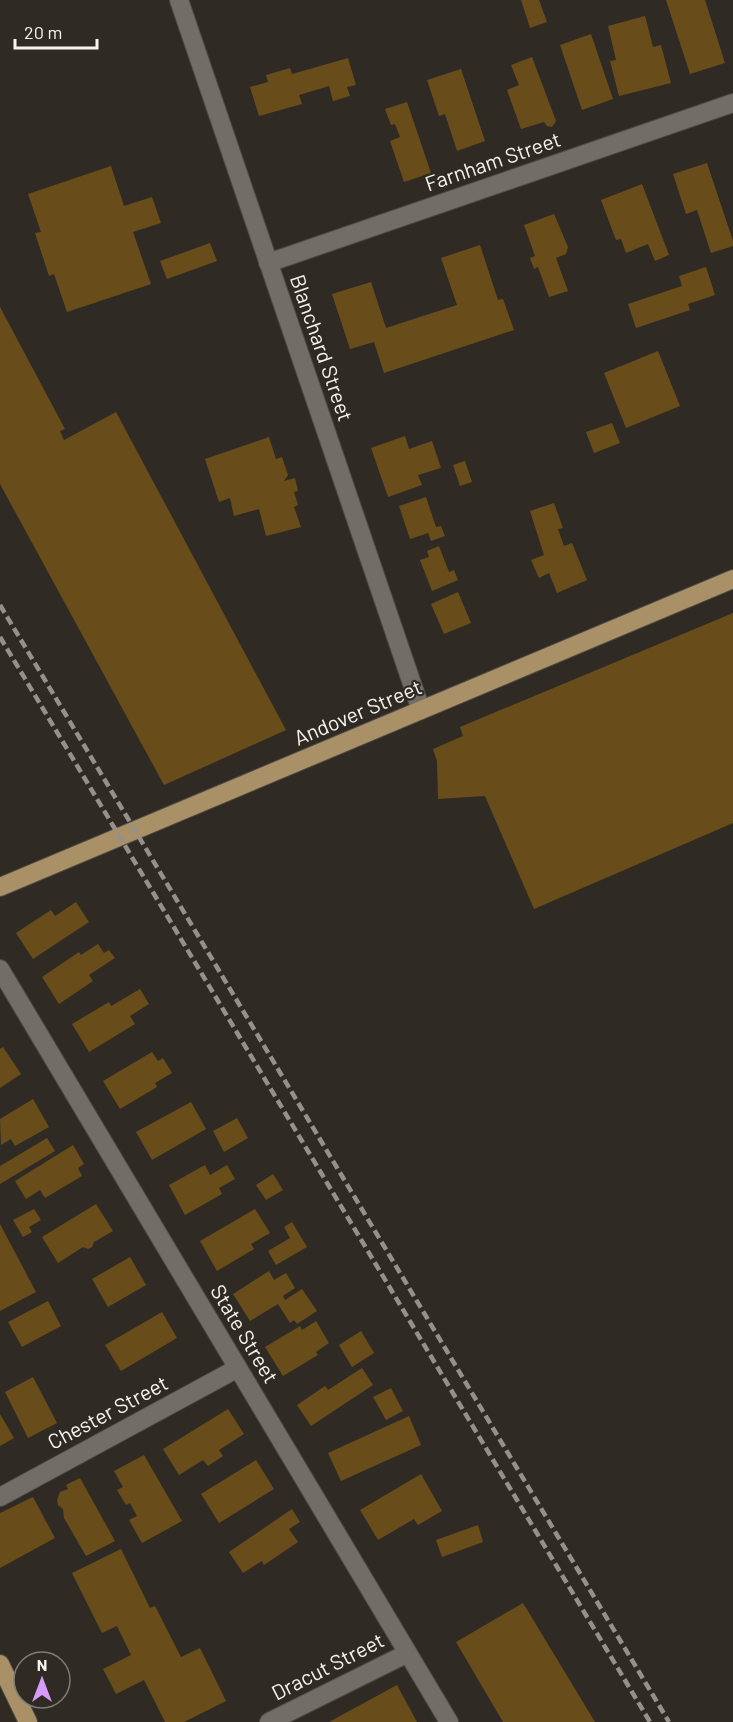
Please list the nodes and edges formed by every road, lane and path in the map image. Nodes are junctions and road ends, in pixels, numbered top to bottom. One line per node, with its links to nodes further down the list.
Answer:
1 (179, 0): 3 (street, Blanchard Street)
2 (733, 103): 3 (street, Farnham Street)
3 (268, 263): 5 (street, Blanchard Street)
4 (733, 579): 5 (main road, Andover Street)
5 (422, 711): 6 (main road, Andover Street)
6 (0, 887)
7 (0, 969): 8 (street, State Street)
8 (238, 1368): 9 (street, Chester Street); 10 (street, State Street)
9 (0, 1497)
10 (408, 1653): 13 (street, Dracut Street); 14 (street, State Street)
11 (0, 1664): 12 (main road)
12 (28, 1722)
13 (269, 1722)
14 (449, 1722)

